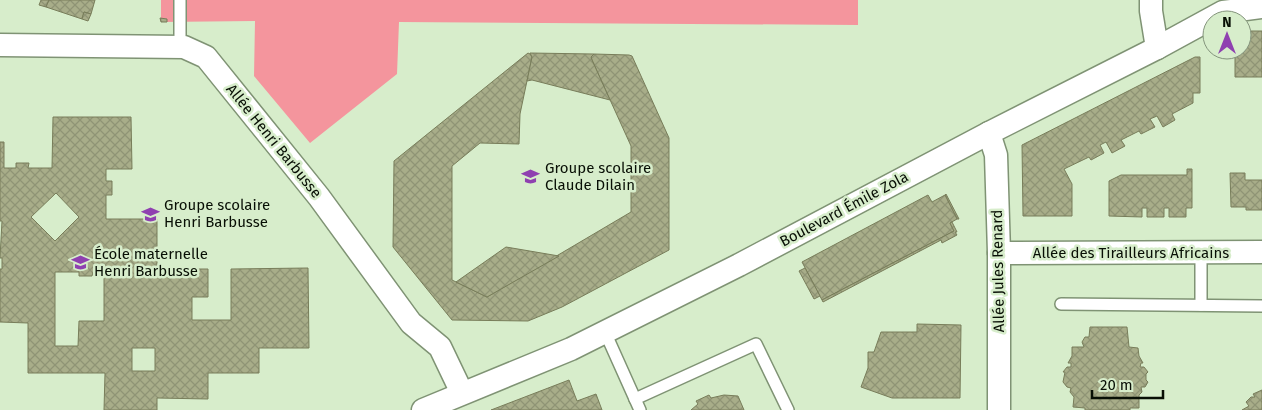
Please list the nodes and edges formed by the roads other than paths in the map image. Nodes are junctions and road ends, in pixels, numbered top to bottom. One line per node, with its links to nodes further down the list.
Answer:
1 (180, 0): 5 (lane)
2 (1151, 0): 6 (street)
3 (1262, 7): 6 (street, Boulevard Émile Zola)
4 (0, 45): 5 (street, Allée Henri Barbusse)
5 (180, 47): 15 (street, Allée Henri Barbusse)
6 (1157, 48): 7 (street, Boulevard Émile Zola)
7 (989, 132): 10 (street, Allée Jules Renard); 14 (street, Boulevard Émile Zola)
8 (1201, 252): 9 (street, Allée des Tirailleurs Africains); 10 (street, Allée des Tirailleurs Africains); 12 (lane)
9 (1262, 252)
10 (999, 253): 19 (street, Allée Jules Renard)
11 (1061, 304): 12 (lane)
12 (1201, 305): 13 (lane)
13 (1262, 306)
14 (605, 332): 15 (street, Boulevard Émile Zola); 16 (lane)
15 (462, 393): 17 (street, Boulevard Émile Zola)
16 (638, 405): 18 (lane)
17 (423, 410)
18 (788, 410)
19 (999, 410)

